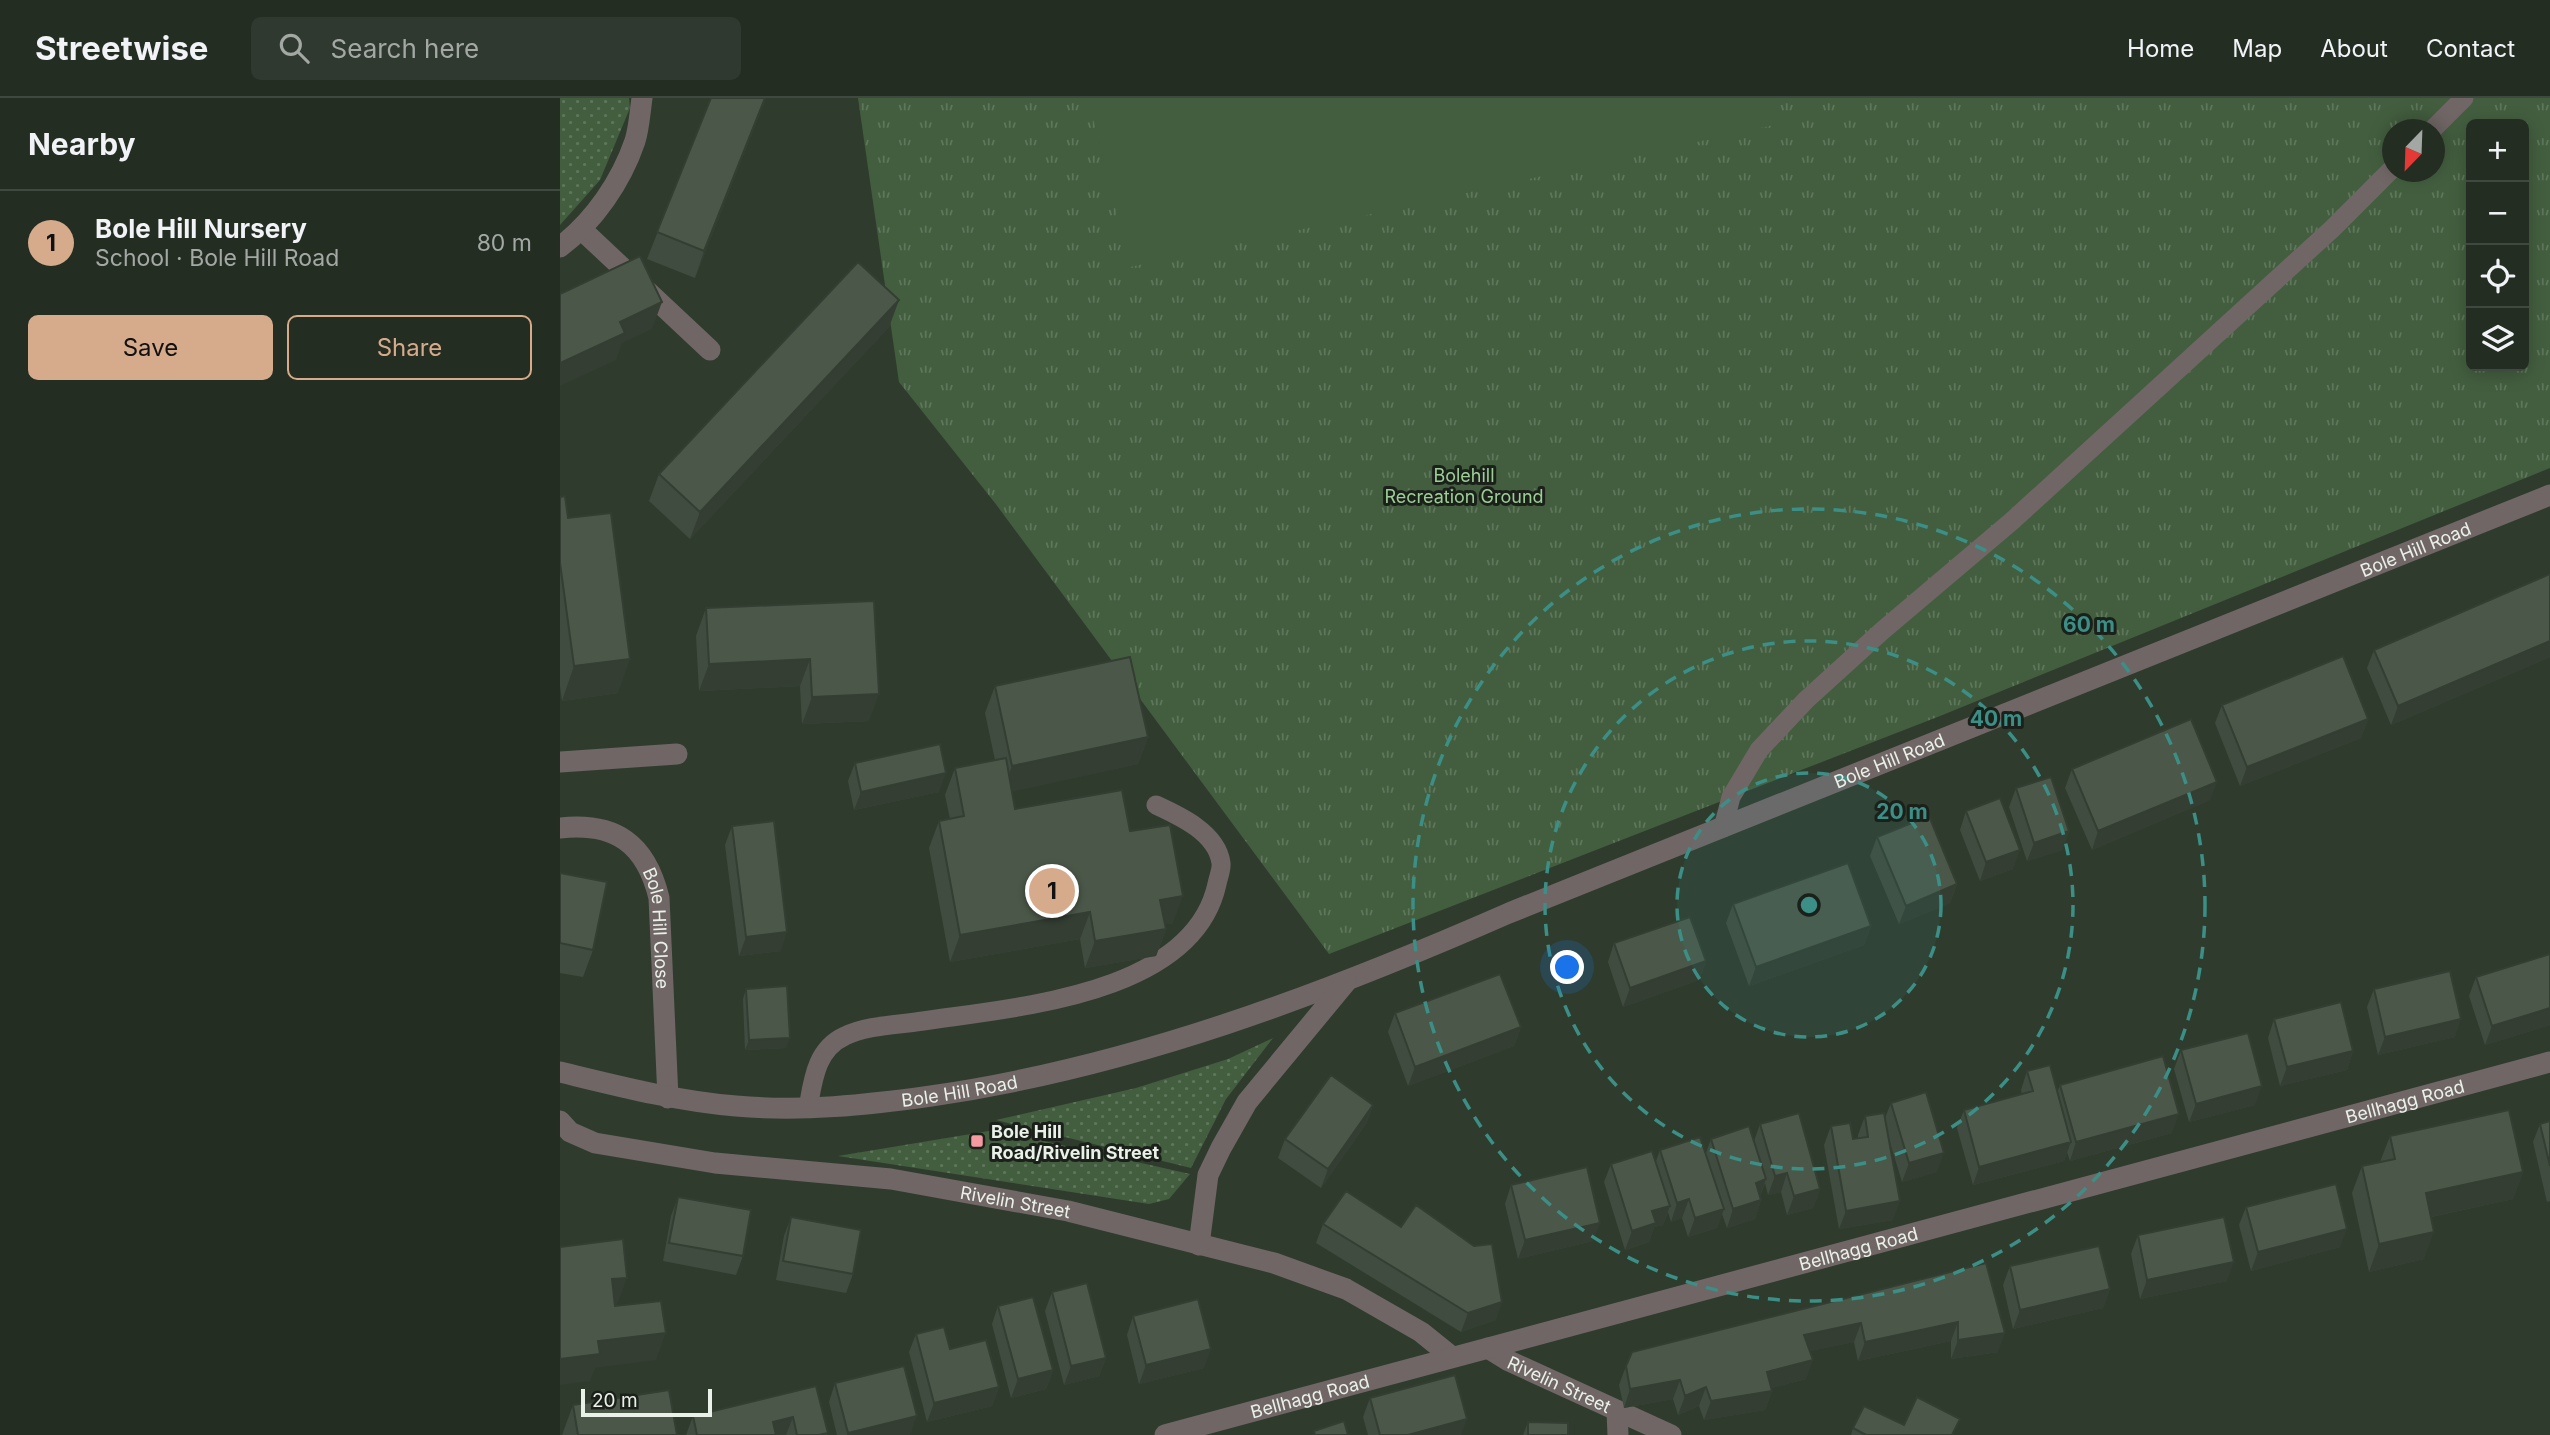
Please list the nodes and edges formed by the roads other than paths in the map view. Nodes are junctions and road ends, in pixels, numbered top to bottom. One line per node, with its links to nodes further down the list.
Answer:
1 (642, 98): 5 (street)
2 (2464, 98): 3 (lane)
3 (2443, 119)
4 (2382, 179): 13 (lane)
5 (582, 230): 6 (street); 7 (street)
6 (560, 247)
7 (710, 350)
8 (2550, 495): 13 (street, Bole Hill Road)
9 (677, 754): 10 (street)
10 (560, 762)
11 (1156, 805): 18 (lane)
12 (560, 828): 17 (street, Bole Hill Close)
13 (1723, 828): 14 (street, Bole Hill Road)
14 (1347, 981): 18 (street, Bole Hill Road); 20 (street, Bole Hill Road)
15 (2550, 1062): 21 (street, Bellhagg Road)
16 (560, 1072): 17 (street, Bole Hill Road)
17 (668, 1098): 18 (street, Bole Hill Road)
18 (808, 1108)
19 (560, 1121): 20 (street, Rivelin Street)
20 (1199, 1245): 22 (street, Rivelin Street)
21 (1488, 1348): 22 (street, Bellhagg Road); 23 (street, Rivelin Street)
22 (1452, 1357): 24 (street, Bellhagg Road)
23 (1617, 1411): 25 (street); 26 (street, Rivelin Street)
24 (1165, 1435)
25 (1618, 1435)
26 (1671, 1435)

